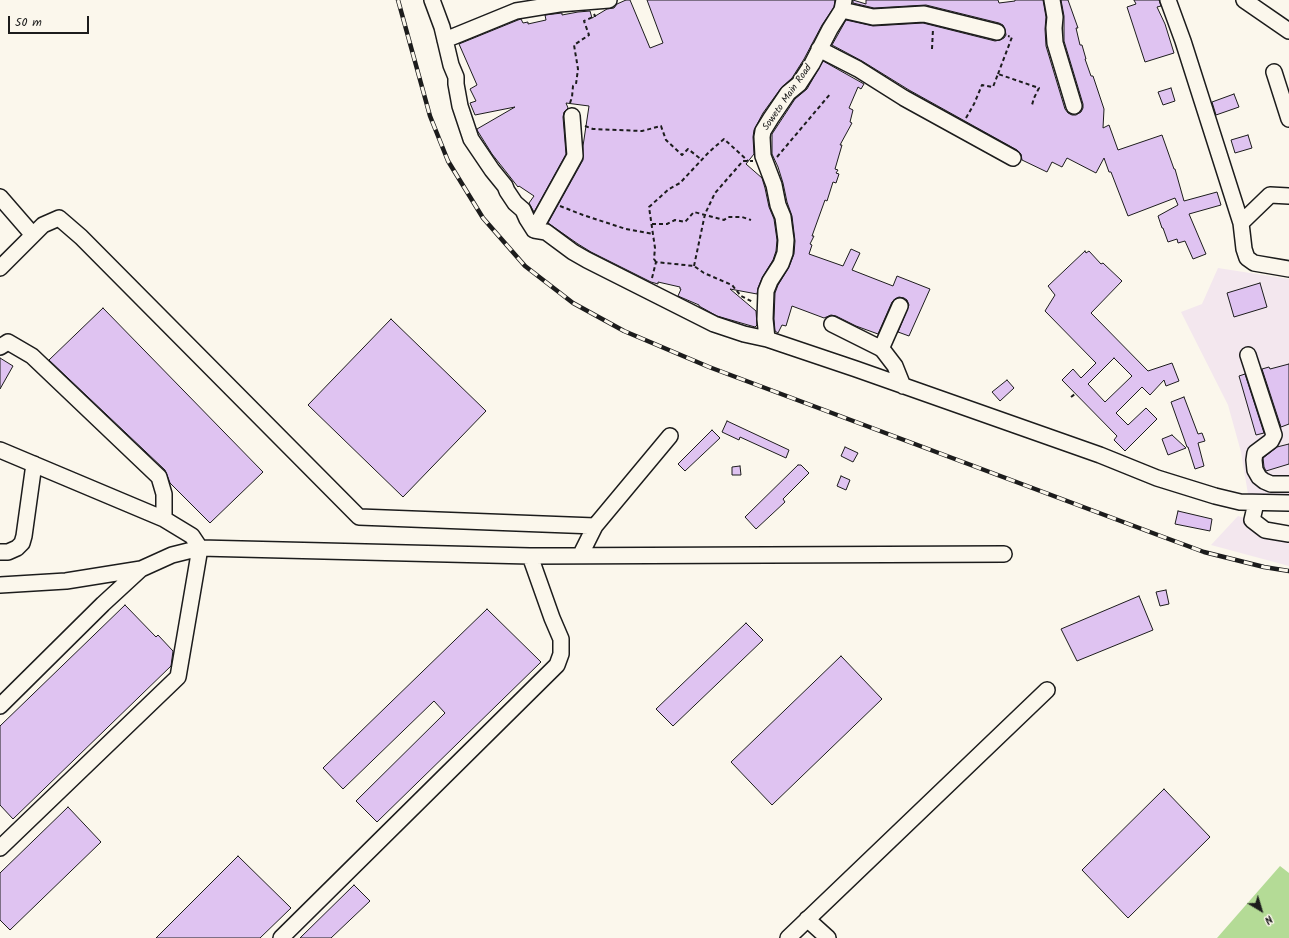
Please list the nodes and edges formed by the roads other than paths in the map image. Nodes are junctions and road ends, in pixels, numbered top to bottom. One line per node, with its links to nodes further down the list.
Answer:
1 (432, 0): 9 (street)
2 (609, 0): 9 (street)
3 (1052, 0): 12 (street)
4 (1168, 0): 19 (street)
5 (1244, 0): 7 (street)
6 (843, 5): 8 (street); 10 (street, Soweto Main Road)
7 (1289, 31)
8 (997, 32)
9 (445, 40): 20 (street)
10 (820, 49): 15 (street); 26 (street, Soweto Main Road)
11 (1274, 72): 14 (street)
12 (1074, 106)
13 (573, 119): 20 (street)
14 (1289, 119)
15 (1013, 158)
16 (1289, 196): 19 (street)
17 (0, 197): 21 (street)
18 (0, 214): 21 (street)
19 (1241, 223): 23 (street)
20 (534, 230): 26 (street)
21 (33, 235): 22 (street); 38 (street)
22 (0, 268)
23 (1289, 269)
24 (900, 306): 28 (street)
25 (832, 324): 28 (street)
26 (767, 339): 30 (street)
27 (0, 347): 37 (street)
28 (881, 349): 30 (street)
29 (1248, 355): 34 (street)
30 (903, 386): 35 (street)
31 (670, 436): 38 (street)
32 (0, 450): 33 (street)
33 (34, 464): 37 (street); 41 (street)
34 (1289, 484)
35 (1256, 503): 36 (street); 39 (street)
36 (1289, 503)
37 (164, 519): 40 (street)
38 (595, 526): 44 (street)
39 (1289, 534)
40 (200, 548): 43 (street); 45 (street); 49 (street)
41 (0, 552)
42 (1004, 554): 44 (street)
43 (530, 556): 44 (street); 51 (street)
44 (580, 556)
45 (141, 569): 46 (street); 48 (street)
46 (0, 585)
47 (1047, 690): 50 (street)
48 (4, 699)
49 (0, 848)
50 (807, 919): 52 (street); 53 (street)
51 (281, 938)
52 (788, 938)
53 (828, 938)

